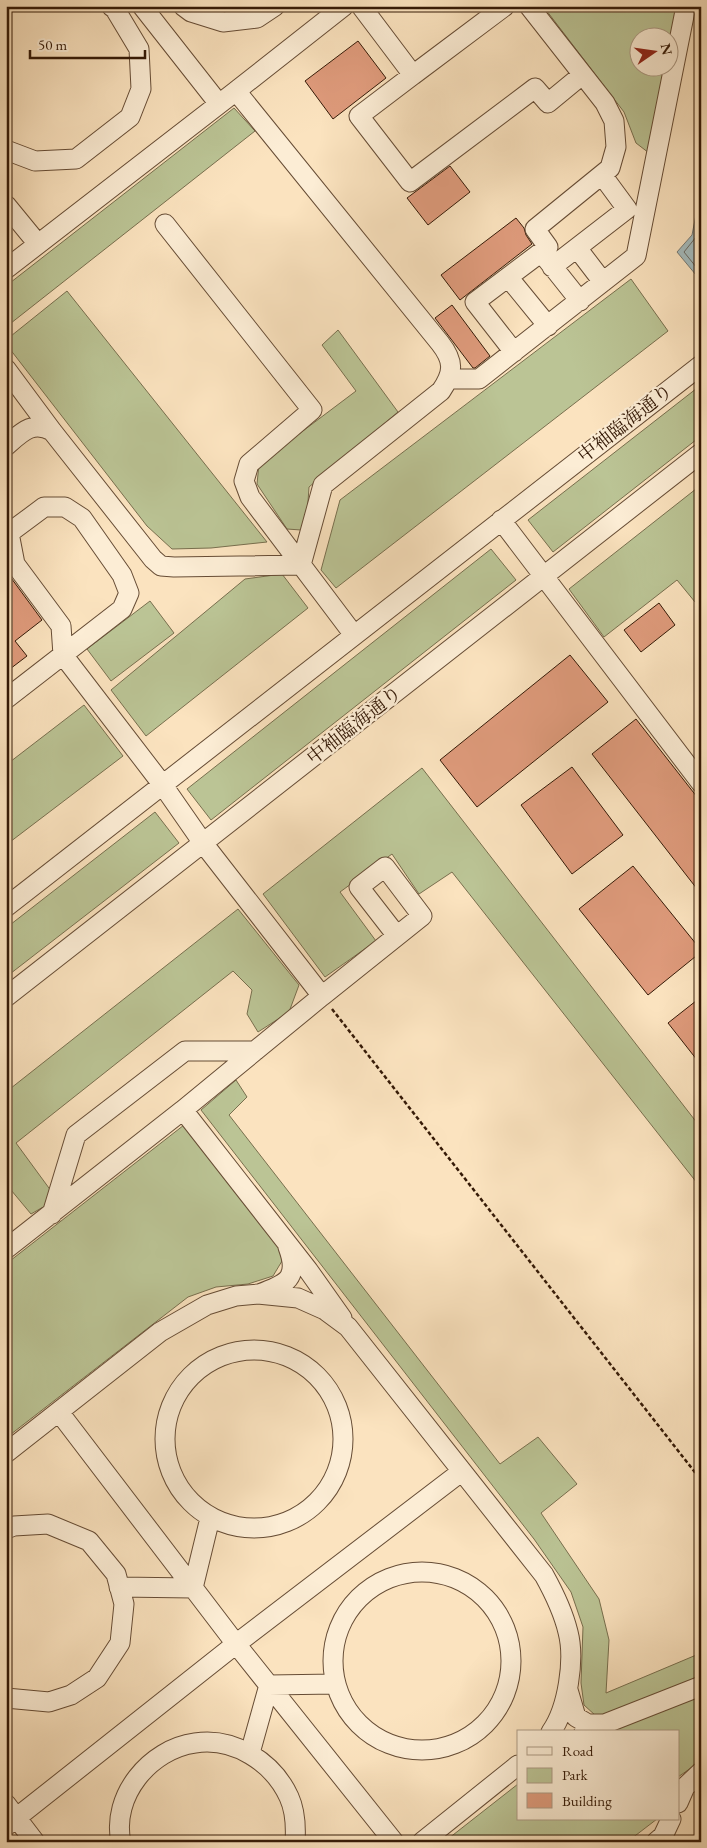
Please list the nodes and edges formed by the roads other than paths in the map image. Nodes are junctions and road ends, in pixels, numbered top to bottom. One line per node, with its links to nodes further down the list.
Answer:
1 (111, 6): 14 (street)
2 (142, 6): 13 (street)
3 (183, 6): 4 (street)
4 (274, 6)
5 (344, 6): 12 (street)
6 (361, 6): 10 (street)
7 (505, 6): 10 (street)
8 (529, 6): 11 (street)
9 (686, 6): 23 (street)
10 (413, 75): 11 (street)
11 (582, 75): 15 (street)
12 (236, 90): 13 (street); 29 (street)
13 (219, 104): 18 (street)
14 (6, 150)
15 (602, 175): 19 (street); 20 (street)
16 (6, 205): 18 (street)
17 (165, 224): 36 (street)
18 (38, 244): 21 (street)
19 (577, 248): 20 (street); 23 (street)
20 (547, 260): 22 (street); 24 (street)
21 (6, 269)
22 (508, 277): 25 (street); 26 (street)
23 (603, 282): 24 (street)
24 (580, 301): 25 (street)
25 (548, 326): 26 (street)
26 (514, 352): 29 (street)
27 (701, 365): 33 (street, 中袖臨海通り)
28 (6, 369): 30 (street)
29 (450, 379): 36 (street)
30 (52, 431): 31 (street); 36 (street)
31 (6, 446)
32 (701, 453): 37 (street, 中袖臨海通り)
33 (501, 520): 37 (street); 38 (street, 中袖臨海通り)
34 (7, 532): 35 (street); 39 (street)
35 (9, 556): 39 (street)
36 (301, 565): 38 (street)
37 (543, 577): 42 (street); 43 (street, 中袖臨海通り)
38 (354, 635): 41 (street, 中袖臨海通り)
39 (62, 655): 40 (street); 41 (street)
40 (6, 699)
41 (162, 784): 43 (street); 44 (street, 中袖臨海通り)
42 (701, 784)
43 (203, 843): 46 (street); 47 (street, 中袖臨海通り)
44 (6, 906)
45 (397, 936): 46 (street)
46 (322, 996): 48 (street)
47 (6, 997)
48 (255, 1051): 49 (street); 50 (street)
49 (183, 1110): 50 (street); 51 (street)
50 (52, 1214): 52 (street)
51 (287, 1244): 53 (street); 54 (street)
52 (6, 1249)
53 (258, 1294): 54 (street); 55 (street)
54 (348, 1327): 57 (street)
55 (60, 1412): 56 (street); 61 (street)
56 (6, 1453)
57 (461, 1472): 62 (street); 66 (street)
58 (210, 1518): 58 (street); 61 (street)
59 (6, 1529): 60 (street)
60 (120, 1587): 61 (street); 67 (street)
61 (193, 1588): 62 (street)
62 (236, 1644): 64 (street); 75 (street)
63 (336, 1684): 63 (street); 64 (street)
64 (269, 1685): 71 (street); 80 (street)
65 (701, 1686): 68 (street)
66 (568, 1689): 68 (street); 69 (street)
67 (6, 1698)
68 (604, 1724): 70 (street)
69 (552, 1730)
70 (589, 1730)
71 (250, 1753): 78 (street); 79 (street)
72 (517, 1766): 81 (street)
73 (701, 1772): 74 (street)
74 (680, 1798)
75 (10, 1816): 77 (street)
76 (671, 1820): 82 (street)
77 (36, 1842)
78 (121, 1842)
79 (295, 1842)
80 (394, 1842)
81 (422, 1842)
82 (656, 1842)

